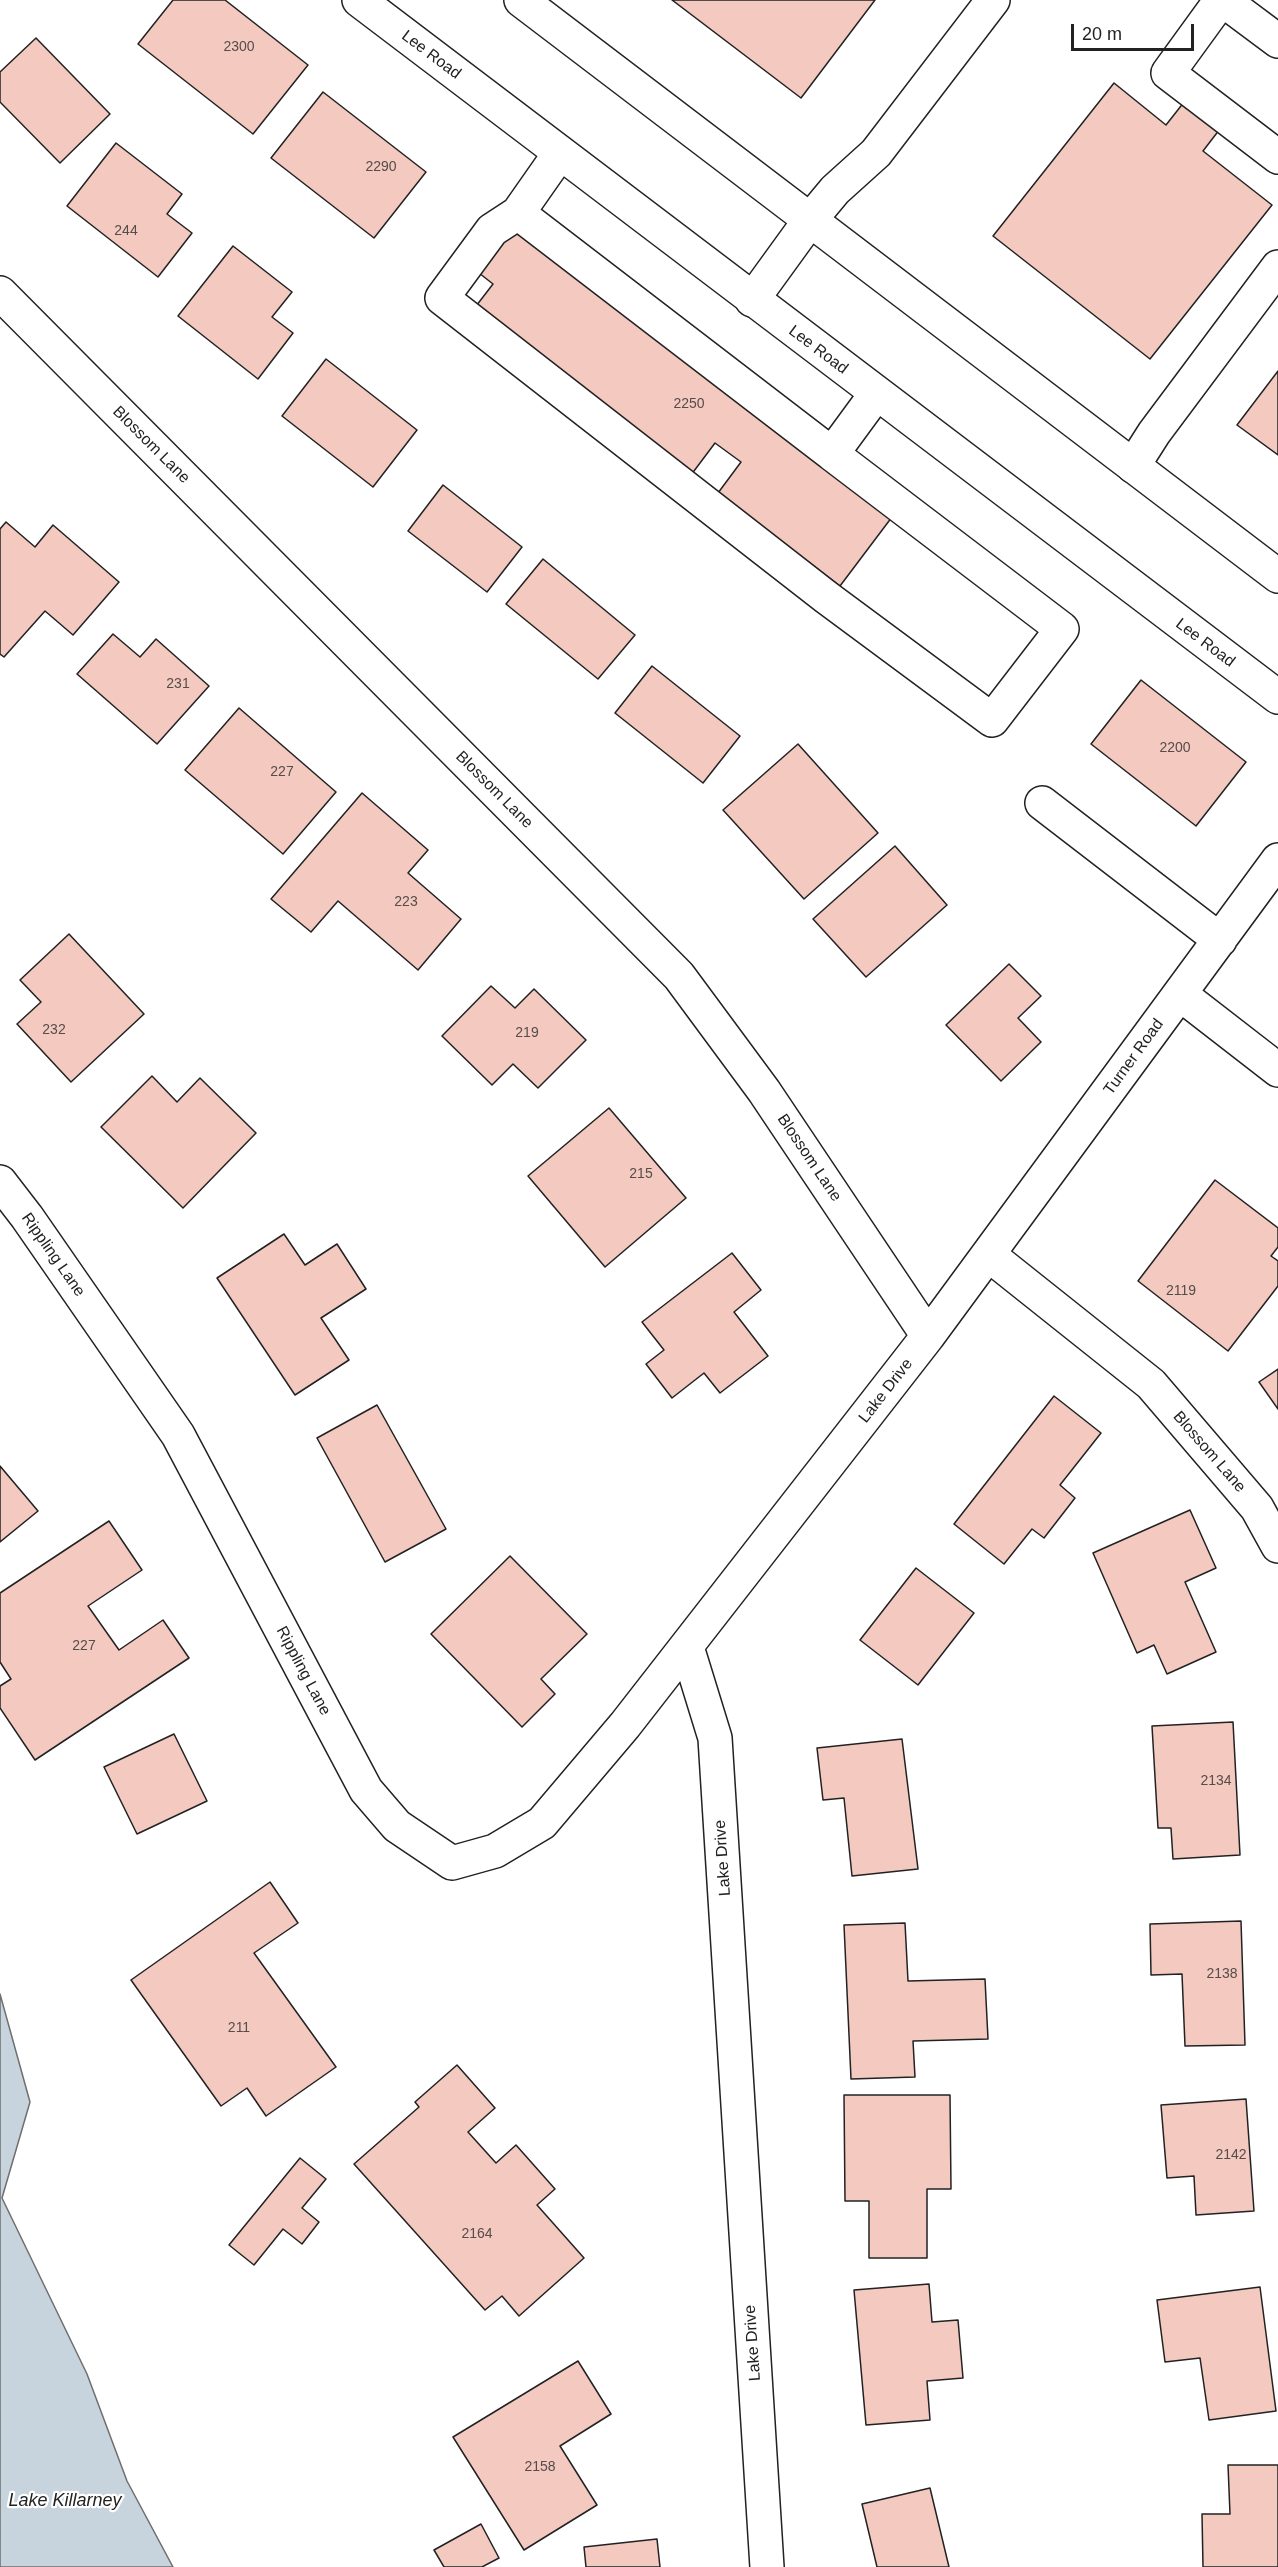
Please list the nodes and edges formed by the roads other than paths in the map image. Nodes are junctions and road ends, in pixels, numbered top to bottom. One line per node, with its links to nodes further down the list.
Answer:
1 (358, 0): 6 (street, Lee Road)
2 (521, 0): 9 (street)
3 (993, 0): 9 (street)
4 (1222, 0): 5 (street); 7 (street)
5 (1278, 41)
6 (560, 153): 8 (street); 12 (street, Lee Road)
7 (1278, 157)
8 (518, 213): 14 (street); 14 (street)
9 (810, 219): 12 (street); 15 (street)
10 (1278, 267): 15 (street)
11 (0, 293): 25 (street, Blossom Lane)
12 (752, 300): 13 (street, Lee Road)
13 (876, 394): 14 (street); 17 (street, Lee Road)
14 (832, 454)
15 (1133, 466): 16 (street)
16 (1278, 576)
17 (1278, 698)
18 (1042, 803): 20 (street)
19 (1278, 860): 20 (street, Turner Road)
20 (1220, 940): 21 (street, Turner Road)
21 (1180, 994): 22 (street); 24 (street, Turner Road)
22 (1278, 1070)
23 (0, 1182): 27 (street, Rippling Lane)
24 (989, 1255): 25 (street, Lake Drive); 26 (street, Blossom Lane)
25 (928, 1336): 27 (street, Lake Drive)
26 (1278, 1546)
27 (687, 1647): 28 (street, Lake Drive)
28 (767, 2567)

